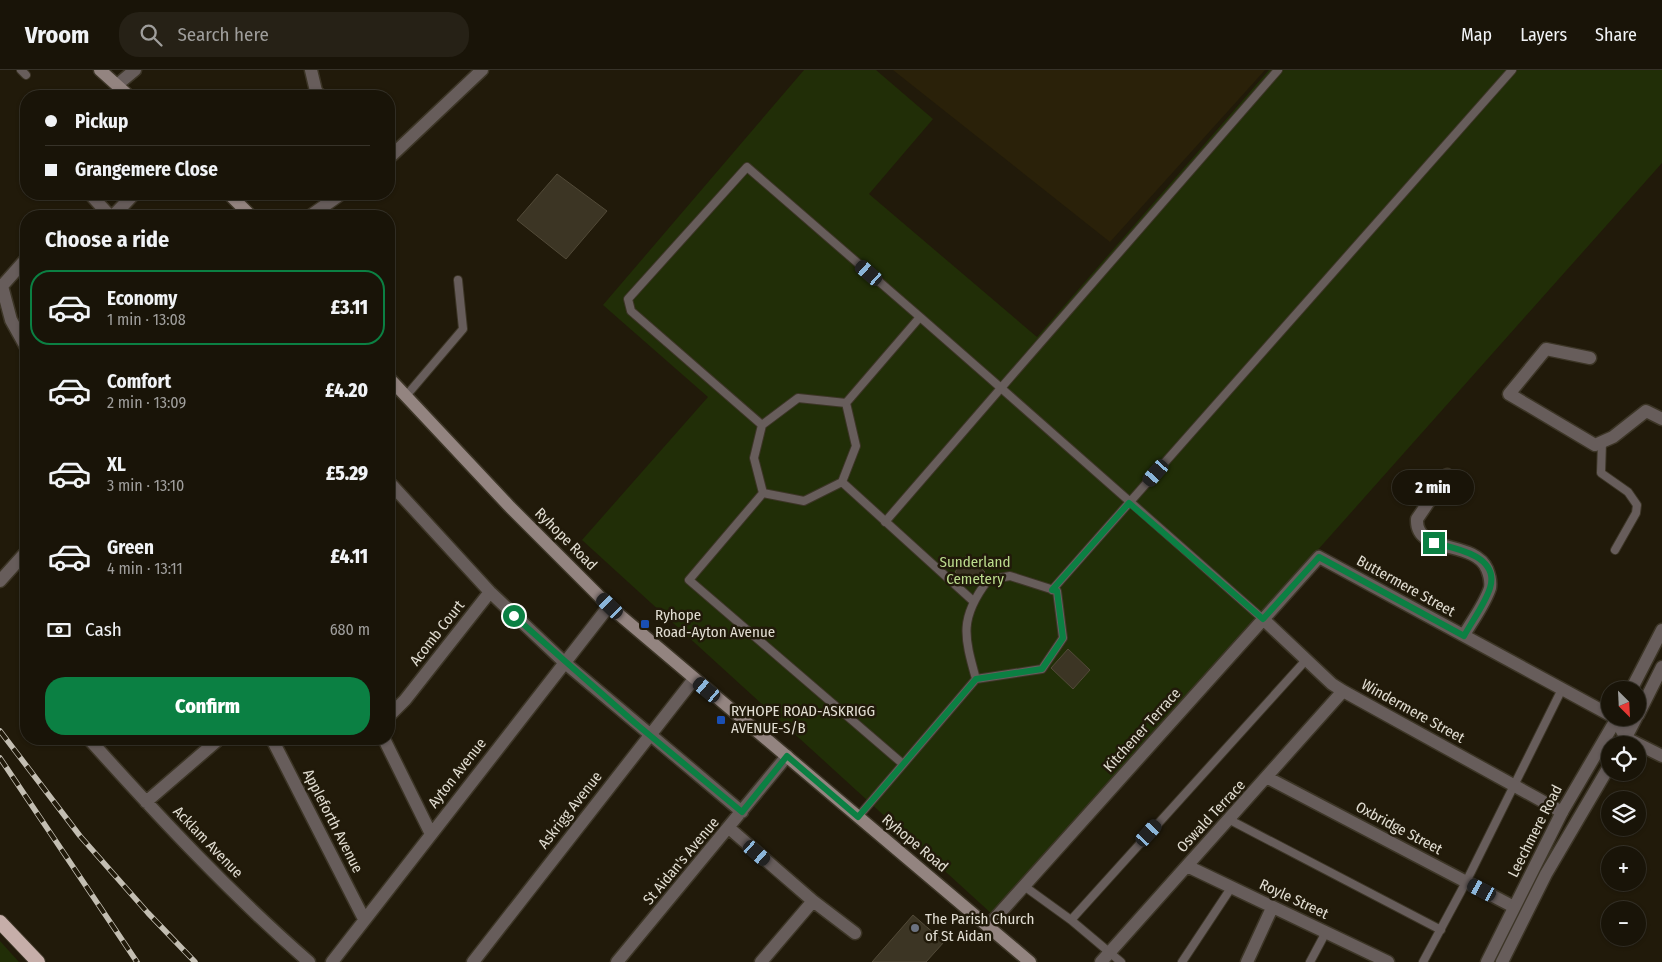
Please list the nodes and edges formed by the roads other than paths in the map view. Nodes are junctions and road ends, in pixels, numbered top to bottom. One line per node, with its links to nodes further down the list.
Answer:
1 (100, 70): 7 (main road)
2 (135, 70): 7 (street)
3 (311, 70): 9 (street)
4 (482, 70): 10 (street)
5 (1278, 70): 26 (lane)
6 (1512, 70): 36 (lane)
7 (117, 85): 8 (main road)
8 (122, 90)
9 (316, 90)
10 (395, 152)
11 (96, 200): 15 (street)
12 (128, 200): 16 (street)
13 (235, 200): 17 (main road)
14 (333, 200): 18 (street)
15 (106, 210)
16 (118, 210)
17 (245, 210)
18 (318, 210)
19 (20, 266): 21 (street)
20 (458, 280): 27 (lane)
21 (3, 303): 23 (street)
22 (920, 317): 26 (lane); 28 (lane); 30 (lane)
23 (20, 336)
24 (1590, 358): 31 (street)
25 (395, 384): 27 (main road, Ryhope Road)
26 (1001, 388): 36 (lane); 37 (lane)
27 (406, 396): 45 (main road, Ryhope Road)
28 (846, 403): 30 (lane); 33 (lane)
29 (1662, 419): 31 (street)
30 (762, 425): 35 (lane)
31 (1602, 442): 38 (lane)
32 (1447, 475): 48 (street)
33 (842, 482): 35 (lane); 37 (lane)
34 (395, 489): 43 (street)
35 (763, 493): 69 (lane)
36 (1129, 503): 42 (lane); 46 (lane)
37 (885, 522): 44 (lane)
38 (1615, 550)
39 (1319, 557): 46 (street, Kitchener Terrace); 48 (street, Buttermere Street)
40 (20, 559): 41 (street)
41 (0, 581)
42 (1052, 590): 44 (lane); 53 (lane)
43 (490, 592): 50 (street); 58 (street, Acomb Court)
44 (972, 600): 53 (lane)
45 (610, 606): 50 (street, Ayton Avenue); 52 (main road, Ryhope Road)
46 (1263, 619): 49 (street, Windermere Street); 82 (street, Kitchener Terrace)
47 (1662, 630): 54 (street)
48 (1464, 636): 55 (street, Buttermere Street)
49 (1306, 660): 56 (street, Windermere Street); 88 (lane)
50 (564, 662): 61 (street); 79 (street, Ayton Avenue)
51 (1662, 667): 57 (street)
52 (694, 679): 61 (street, Askrigg Avenue); 67 (main road, Ryhope Road)
53 (976, 679): 69 (lane)
54 (1636, 681)
55 (1562, 689): 59 (street, Buttermere Street); 72 (lane)
56 (1343, 691): 70 (street, Oswald Terrace); 72 (street, Windermere Street)
57 (1646, 698)
58 (395, 710)
59 (1601, 710)
60 (1610, 726): 75 (street, Leechmere Road)
61 (649, 736): 74 (street); 99 (street, Askrigg Avenue)
62 (95, 745): 73 (street, Acklam Avenue)
63 (212, 745): 73 (street)
64 (275, 745): 87 (street, Appleforth Avenue)
65 (387, 745): 79 (street)
66 (1646, 750): 68 (street)
67 (787, 756): 74 (street, St Aidan's Avenue); 76 (main road, Ryhope Road)
68 (1662, 756)
69 (903, 764): 76 (lane)
70 (1268, 778): 77 (street, Oswald Terrace); 81 (street, Oxbridge Street)
71 (1601, 780): 110 (street, Leechmere Road)
72 (1513, 784): 75 (street, Windermere Street); 81 (lane)
73 (146, 802): 97 (street, Acklam Avenue)
74 (742, 812): 78 (street, St Aidan's Avenue)
75 (1562, 812): 85 (street, Leechmere Road)
76 (858, 817): 90 (main road, Ryhope Road)
77 (1230, 820): 80 (street, Oswald Terrace); 91 (lane)
78 (729, 828): 84 (street); 100 (street, St Aidan's Avenue)
79 (431, 834): 87 (street, Ayton Avenue)
80 (1187, 866): 83 (street, Royle Street); 94 (street, Oswald Terrace)
81 (1466, 882): 85 (street, Oxbridge Street); 91 (lane)
82 (1024, 886): 88 (lane); 90 (street, Kitchener Terrace)
83 (1231, 888): 86 (street, Royle Street); 104 (lane)
84 (813, 901): 93 (street); 101 (street)
85 (1514, 907): 109 (street, Leechmere Road)
86 (1272, 908): 92 (street, Royle Street); 105 (street)
87 (364, 918): 98 (street, Ayton Avenue)
88 (1071, 920): 94 (lane)
89 (0, 922): 96 (highway)
90 (989, 925): 102 (main road, Ryhope Road)
91 (1441, 930): 108 (lane)
92 (1326, 932): 95 (street, Royle Street); 106 (lane)
93 (855, 933)
94 (1104, 958): 103 (lane)
95 (1370, 958): 107 (street, Royle Street)
96 (38, 962)
97 (309, 962)
98 (332, 962)
99 (472, 962)
100 (617, 962)
101 (762, 962)
102 (1030, 962)
103 (1121, 962)
104 (1182, 962)
105 (1247, 962)
106 (1310, 962)
107 (1388, 962)
108 (1423, 962)
109 (1487, 962)
110 (1502, 962)

